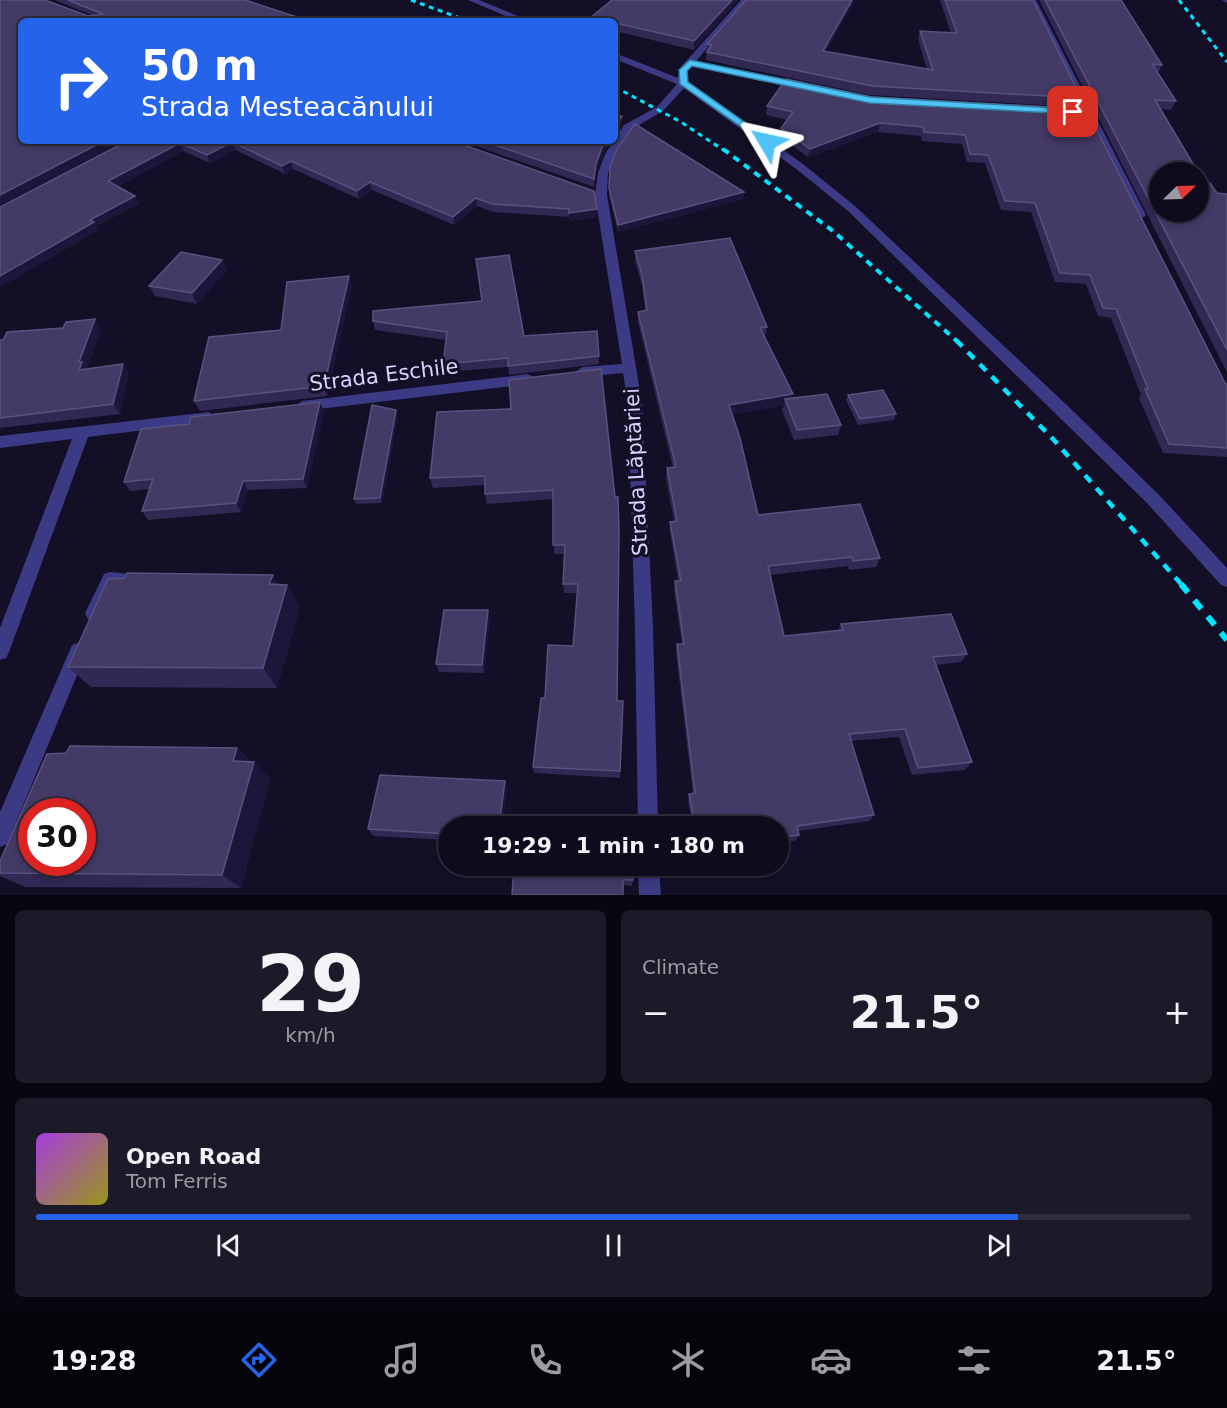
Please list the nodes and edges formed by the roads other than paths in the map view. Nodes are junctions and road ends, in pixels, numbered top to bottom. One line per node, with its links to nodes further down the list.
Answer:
1 (472, 0): 4 (street)
2 (745, 0): 6 (street)
3 (1032, 0): 11 (street)
4 (518, 18)
5 (618, 57): 7 (street)
6 (690, 63): 7 (street); 8 (street)
7 (683, 83): 9 (street, Strada Lăptăriei); 20 (street)
8 (819, 90)
9 (618, 142)
10 (617, 144): 12 (street, Strada Lăptăriei)
11 (1143, 222)
12 (630, 368): 13 (street); 22 (street, Strada Lăptăriei)
13 (570, 374)
14 (548, 376): 15 (street, Strada Eschile)
15 (282, 408)
16 (223, 415): 17 (street)
17 (82, 432): 18 (street); 21 (street)
18 (0, 442)
19 (144, 578): 23 (street)
20 (1227, 580)
21 (0, 652)
22 (648, 816)
23 (0, 837)
24 (649, 876): 25 (street)
25 (650, 895)

